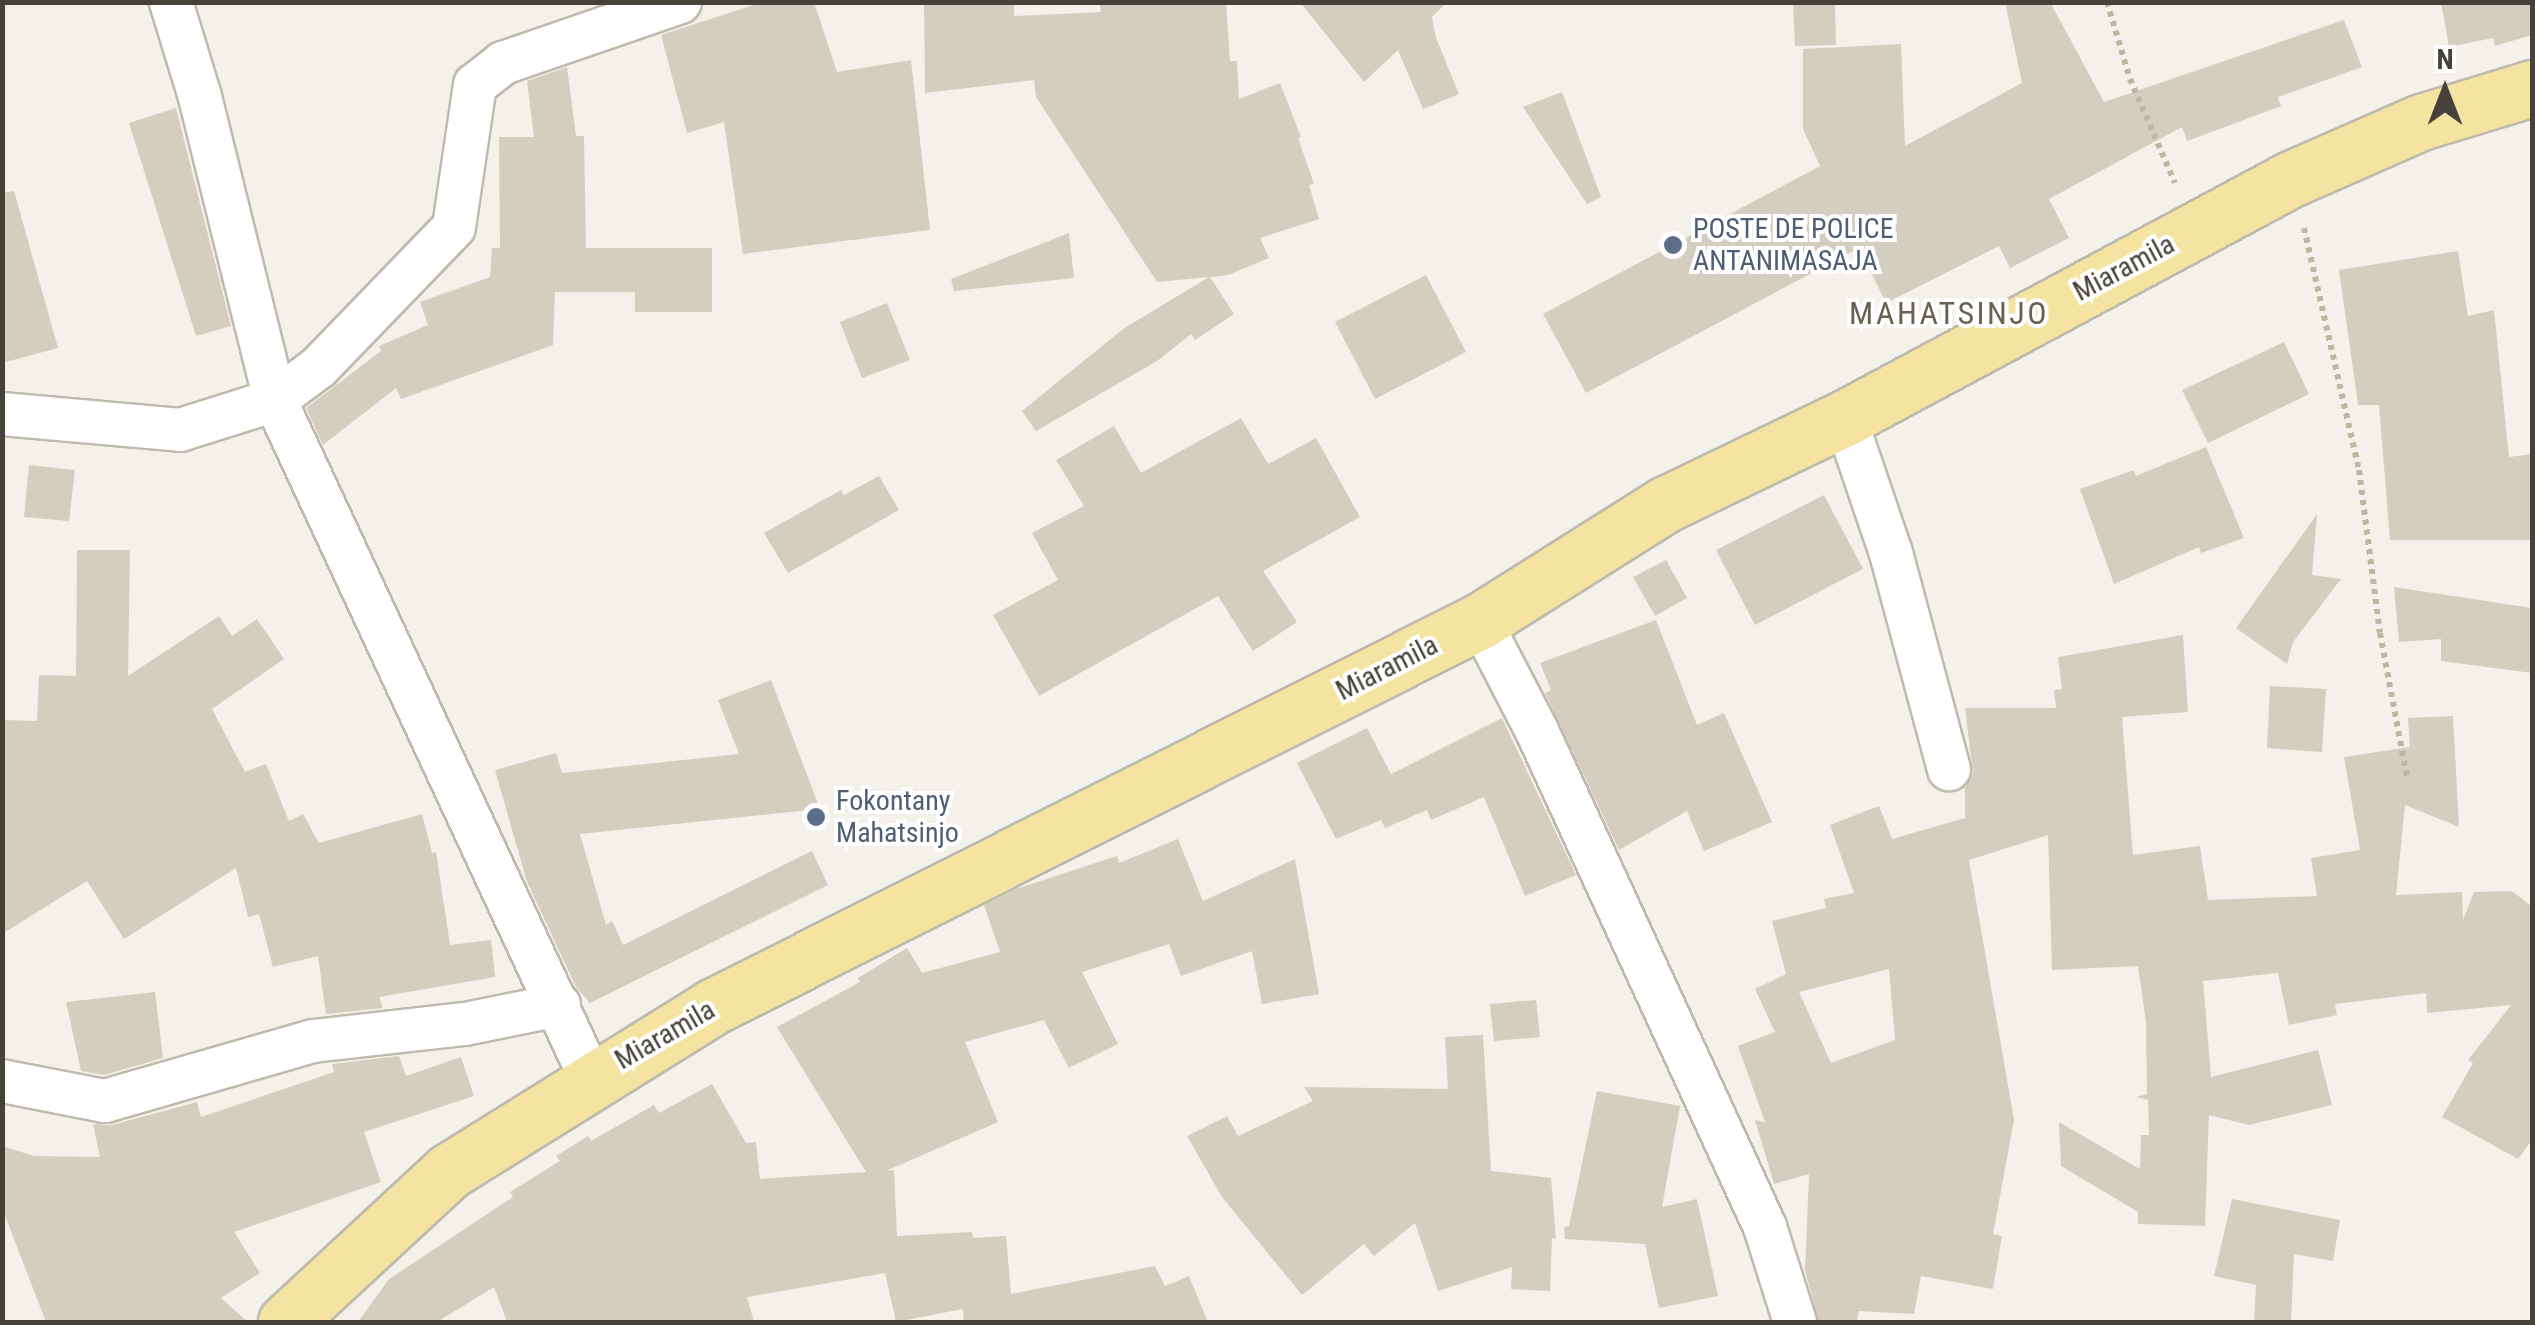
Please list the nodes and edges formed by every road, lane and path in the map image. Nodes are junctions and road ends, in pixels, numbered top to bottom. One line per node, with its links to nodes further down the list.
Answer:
1 (170, 2): 7 (street)
2 (680, 2): 7 (street)
3 (2107, 2): 6 (path)
4 (2532, 88): 5 (main road, Miaramila)
5 (2292, 179): 6 (main road, Miaramila); 12 (path)
6 (2196, 230): 9 (main road, Miaramila)
7 (275, 400): 8 (street); 13 (street)
8 (2, 414)
9 (1846, 418): 10 (main road, Miaramila); 11 (street)
10 (1480, 621): 14 (main road, Miaramila); 17 (street)
11 (1949, 770)
12 (2408, 777)
13 (559, 1005): 14 (street); 15 (street)
14 (590, 1079): 16 (main road, Miaramila)
15 (2, 1081)
16 (286, 1322)
17 (1795, 1322)

